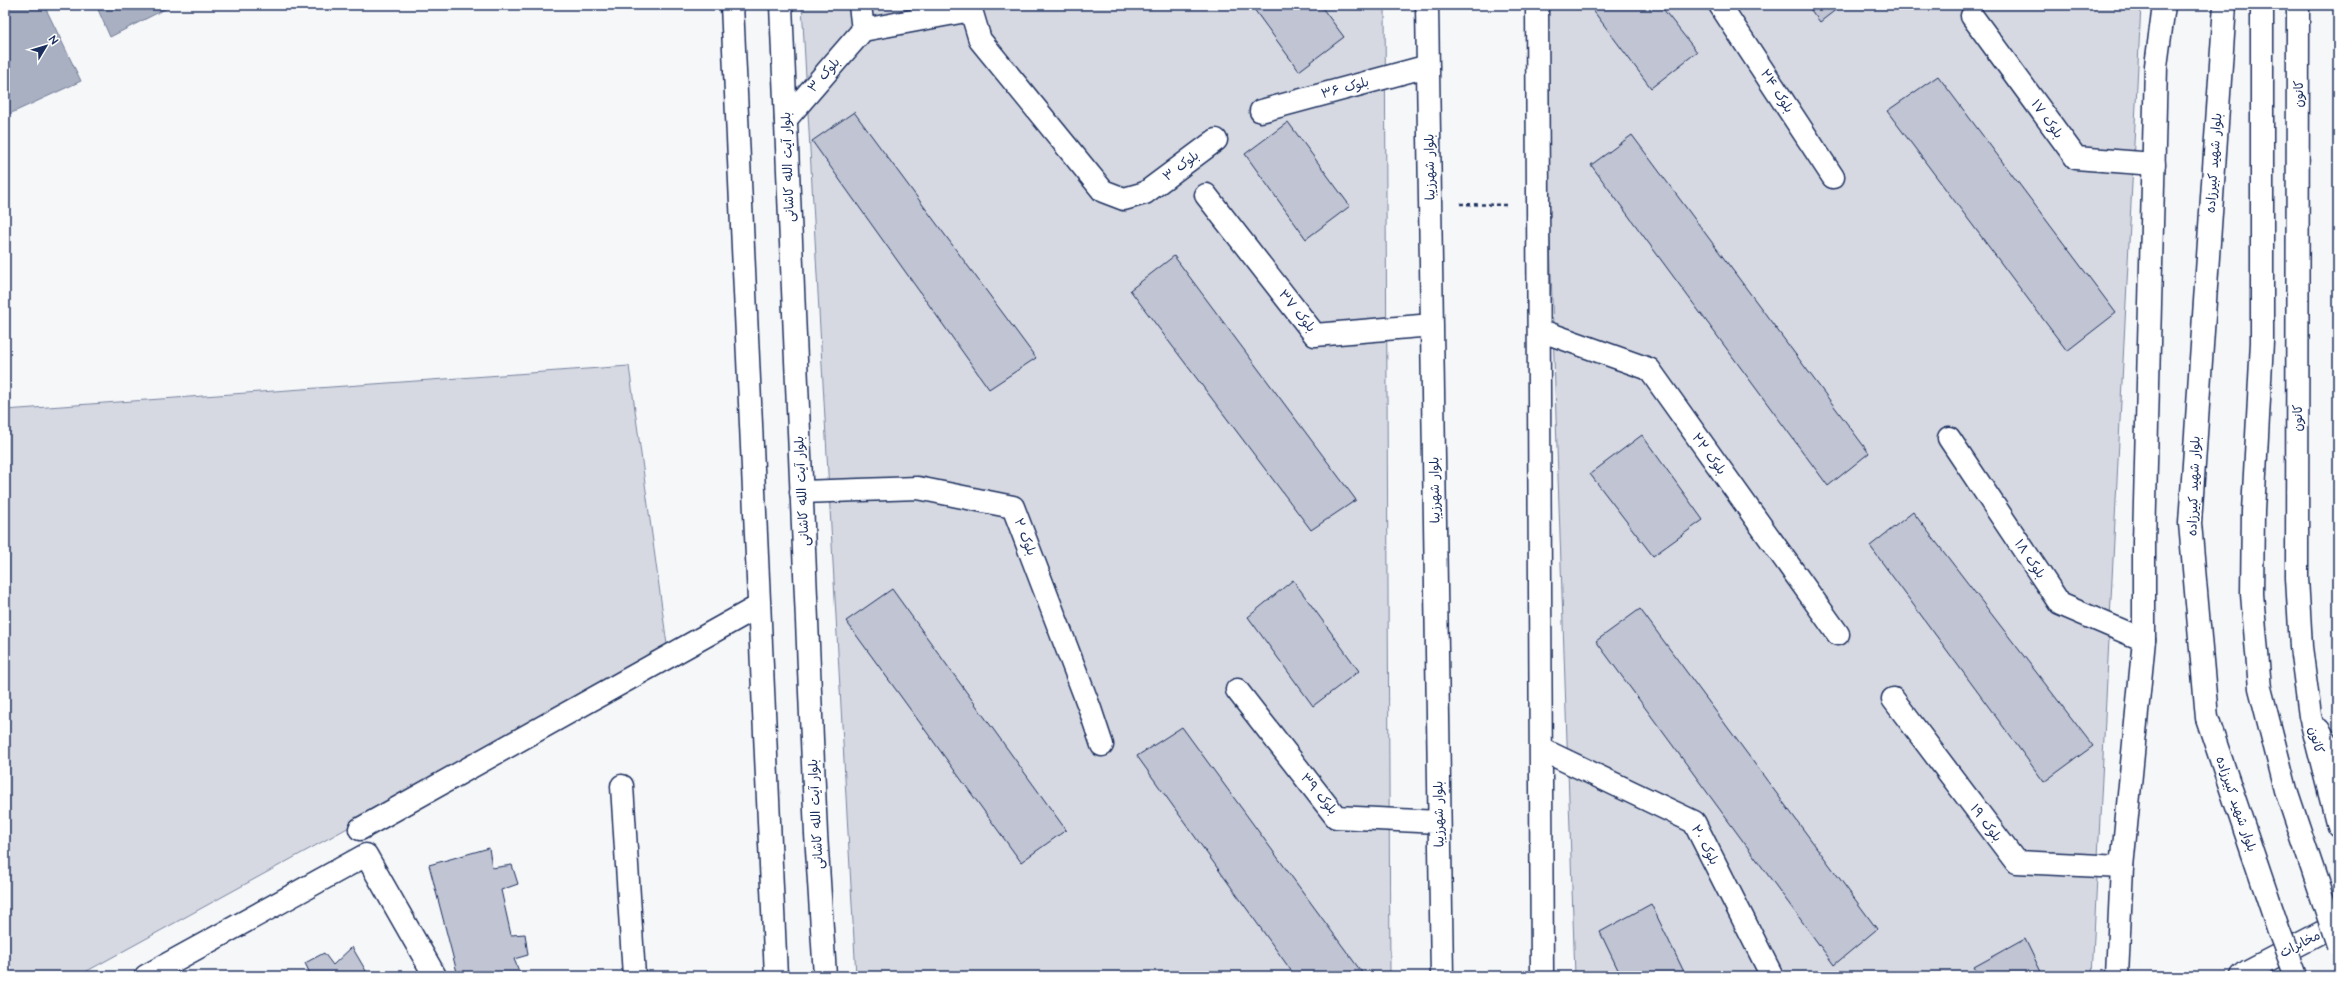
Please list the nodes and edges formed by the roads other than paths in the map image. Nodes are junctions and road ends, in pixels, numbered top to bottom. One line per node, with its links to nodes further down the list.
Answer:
1 (732, 5): 25 (street)
2 (781, 5): 16 (street, بلوار آیت الله کاشانی)
3 (860, 5): 13 (street)
4 (1427, 5): 14 (street, بلوار شهرزیبا)
5 (1537, 5): 22 (street)
6 (1720, 5): 19 (street, بلوک ۲۴)
7 (2164, 5): 18 (street)
8 (2225, 5): 51 (street, بلوار شهید کبیرزاده, bridge)
9 (2262, 5): 40 (street, bridge)
10 (2298, 5): 30 (street, کانون)
11 (972, 7): 13 (street); 17 (street, بلوک ۳)
12 (1972, 16): 18 (street, بلوک ۱۷)
13 (863, 30): 16 (street, بلوک ۳)
14 (1428, 66): 15 (street, بلوک ۳۶); 21 (street, بلوار شهرزیبا)
15 (1261, 111)
16 (786, 119): 24 (street, بلوار آیت الله کاشانی)
17 (1216, 140)
18 (2154, 164): 27 (street)
19 (1833, 178)
20 (1206, 195): 21 (street, بلوک ۳۷)
21 (1432, 325): 35 (street, بلوار شهرزیبا)
22 (1539, 330): 26 (street, بلوک ۲۲); 32 (street)
23 (1950, 438): 27 (street, بلوک ۱۸)
24 (801, 492): 31 (street, بلوک ۲); 46 (street, بلوار آیت الله کاشانی)
25 (759, 606): 37 (street); 45 (street)
26 (1838, 634)
27 (2144, 640): 38 (street)
28 (1237, 690): 35 (street, بلوک ۳۹)
29 (1892, 699): 38 (street, بلوک ۱۹)
30 (2310, 716): 33 (street); 36 (street, کانون)
31 (1102, 745)
32 (1541, 750): 48 (street); 49 (street, بلوک ۲۰)
33 (2338, 760)
34 (622, 786): 44 (street)
35 (1439, 822): 47 (street, بلوار شهرزیبا)
36 (2338, 826)
37 (360, 829)
38 (2122, 867): 50 (street)
39 (2338, 924): 41 (street, مخابرات)
40 (2338, 945)
41 (2247, 974)
42 (146, 976): 43 (street)
43 (435, 976)
44 (634, 976)
45 (776, 976)
46 (825, 976)
47 (1442, 976)
48 (1542, 976)
49 (1772, 976)
50 (2117, 976)
51 (2296, 976)

